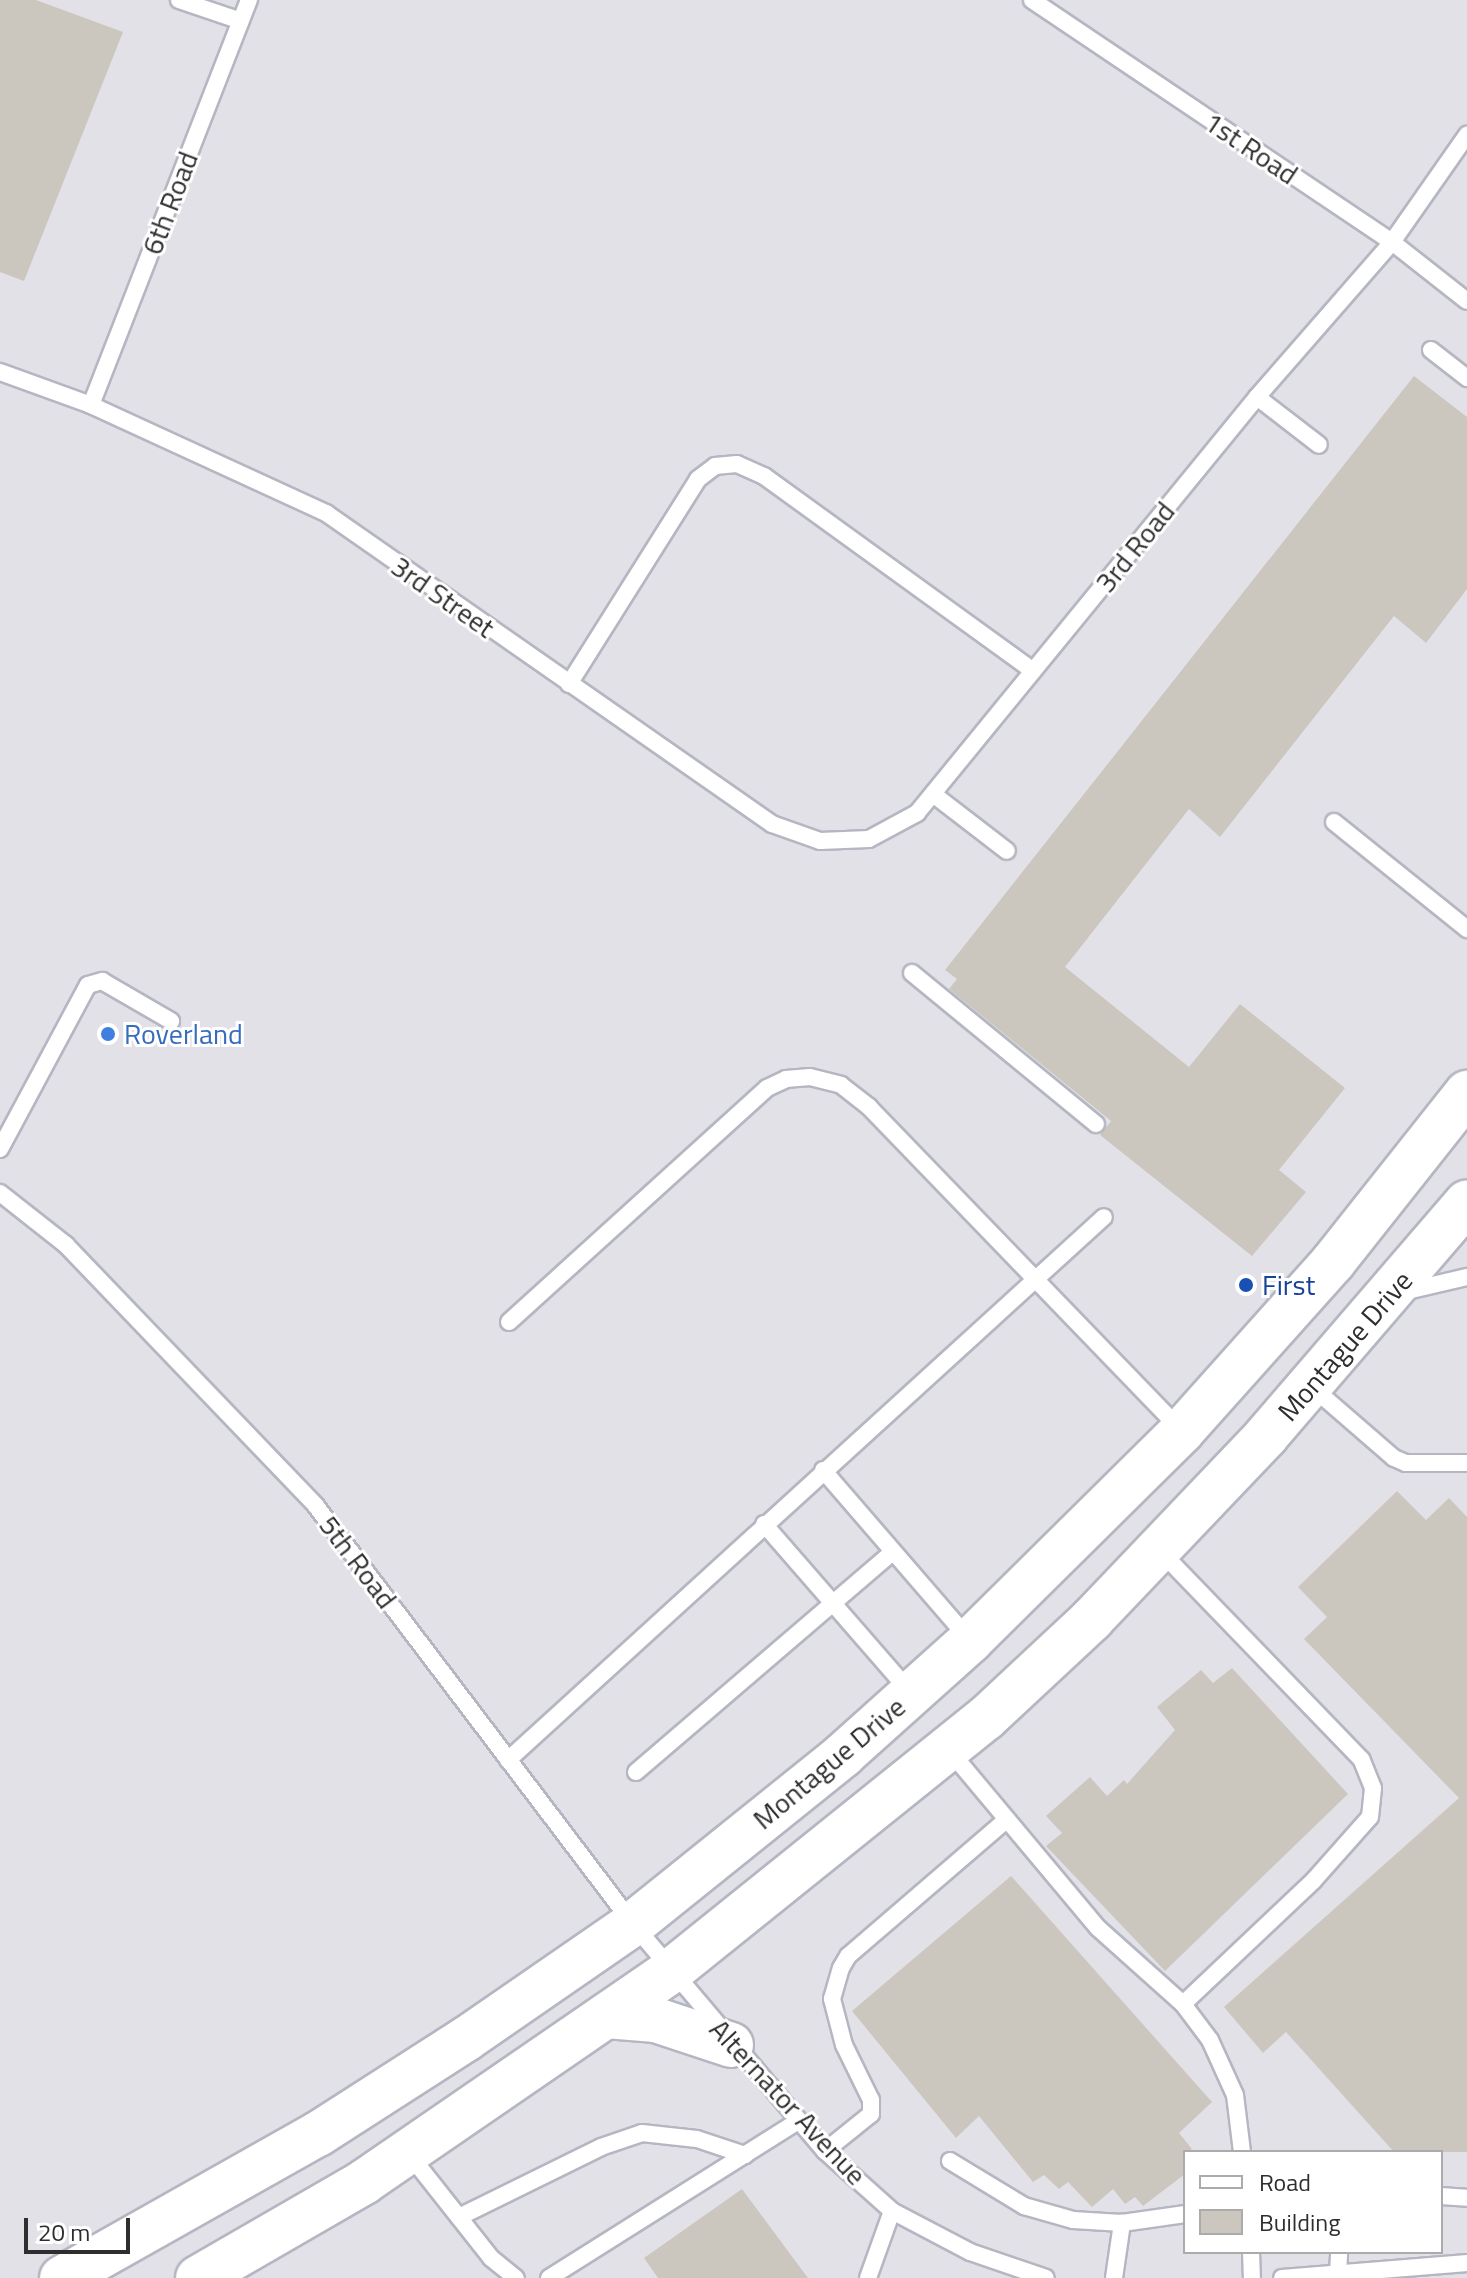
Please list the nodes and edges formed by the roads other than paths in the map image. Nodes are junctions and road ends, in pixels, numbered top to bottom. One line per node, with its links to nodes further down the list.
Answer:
1 (179, 0): 4 (lane)
2 (249, 0): 4 (lane, 6th Road)
3 (1032, 0): 6 (lane, 1st Road)
4 (241, 21): 12 (lane, 6th Road)
5 (1467, 135): 6 (lane, 3rd Road)
6 (1392, 242): 7 (lane, 1st Road); 11 (lane, 3rd Road)
7 (1467, 301)
8 (1431, 350): 10 (lane)
9 (0, 372): 12 (lane, 3rd Street)
10 (1467, 378)
11 (1257, 397): 13 (lane); 14 (lane, 3rd Road)
12 (91, 405): 15 (lane, 3rd Street)
13 (1319, 445)
14 (1033, 671): 15 (lane); 16 (lane, 3rd Road)
15 (569, 684): 18 (lane, 3rd Street)
16 (933, 794): 18 (lane, 3rd Road); 19 (lane)
17 (1334, 822): 20 (lane)
18 (869, 839)
19 (1007, 851)
20 (1464, 921)
21 (912, 973): 24 (lane)
22 (171, 1021): 25 (lane)
23 (1467, 1093): 34 (main road, Montague Drive)
24 (1096, 1124)
25 (0, 1149)
26 (0, 1193): 44 (lane, 5th Road)
27 (1467, 1202): 31 (main road, Montague Drive)
28 (1104, 1217): 30 (lane)
29 (1467, 1277): 31 (lane)
30 (1033, 1281): 32 (lane); 34 (lane); 36 (lane)
31 (1392, 1294): 33 (main road, Montague Drive)
32 (509, 1322)
33 (1312, 1387): 35 (lane); 38 (main road, Montague Drive)
34 (1182, 1431): 41 (main road, Montague Drive)
35 (1467, 1463)
36 (823, 1470): 37 (lane); 39 (lane)
37 (764, 1524): 40 (lane); 44 (lane)
38 (1159, 1550): 43 (main road, Montague Drive); 49 (lane)
39 (893, 1552): 40 (lane); 41 (lane)
40 (832, 1599): 42 (lane); 45 (lane)
41 (970, 1641): 42 (main road, Montague Drive)
42 (911, 1694): 47 (main road, Montague Drive)
43 (948, 1749): 46 (lane); 48 (main road, Montague Drive)
44 (508, 1760): 47 (lane, 5th Road)
45 (636, 1772)
46 (1006, 1820): 49 (lane); 54 (lane)
47 (633, 1924): 48 (lane, 5th Road); 70 (main road, Montague Drive)
48 (671, 1971): 50 (main road, Montague Drive); 51 (lane, Alternator Avenue)
49 (1183, 2004): 53 (lane)
50 (606, 2016): 51 (main road); 55 (main road, Montague Drive)
51 (731, 2045): 52 (lane, Alternator Avenue)
52 (798, 2121): 54 (lane, Alternator Avenue); 56 (lane)
53 (1242, 2150)
54 (825, 2151): 60 (lane, Alternator Avenue)
55 (408, 2153): 62 (lane); 67 (main road, Montague Drive)
56 (745, 2155): 62 (lane); 72 (lane)
57 (950, 2161): 63 (lane)
58 (1443, 2196): 59 (lane)
59 (1467, 2198)
60 (892, 2211): 73 (lane); 74 (lane, Alternator Avenue)
61 (1183, 2214): 63 (lane)
62 (459, 2217): 71 (lane)
63 (1122, 2223): 75 (lane)
64 (1251, 2254): 76 (lane)
65 (1339, 2254): 69 (lane)
66 (1467, 2263): 68 (lane)
67 (225, 2271)
68 (1418, 2272): 69 (lane)
69 (1338, 2274): 77 (lane)
70 (62, 2278)
71 (516, 2278)
72 (549, 2278)
73 (868, 2278)
74 (1046, 2278)
75 (1114, 2278)
76 (1252, 2278)
77 (1282, 2278)

